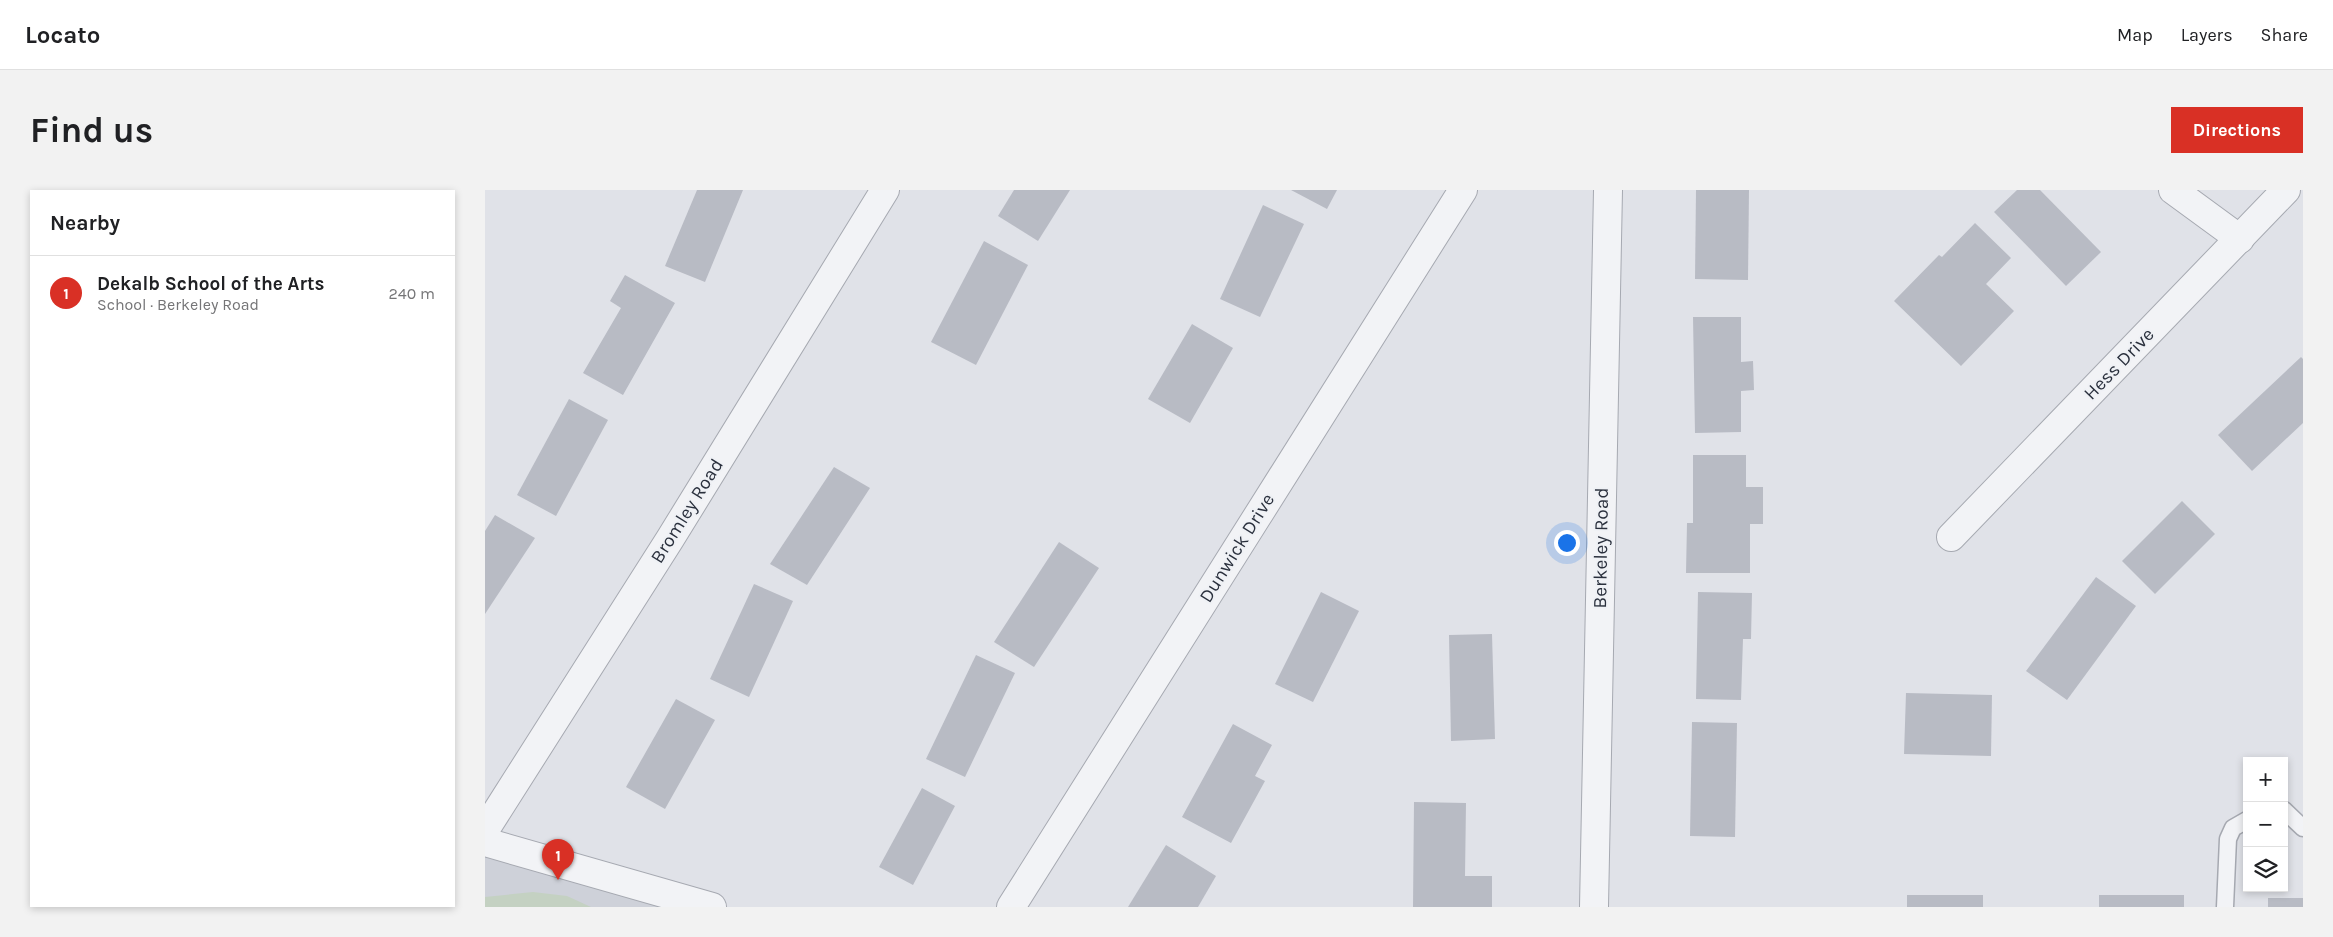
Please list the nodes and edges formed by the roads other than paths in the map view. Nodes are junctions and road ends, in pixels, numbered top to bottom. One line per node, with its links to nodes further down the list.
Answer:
1 (885, 190): 11 (street, Bromley Road)
2 (1463, 190): 14 (street, Dunwick Drive)
3 (1608, 190): 15 (street, Berkeley Road)
4 (2173, 190): 6 (street)
5 (2286, 190): 6 (street, Hess Drive)
6 (2240, 238): 7 (street, Hess Drive)
7 (1951, 537)
8 (2288, 814): 10 (lane)
9 (2243, 822): 16 (lane)
10 (2303, 828)
11 (485, 830)
12 (485, 842): 13 (street)
13 (712, 907)
14 (1011, 907)
15 (1594, 907)
16 (2225, 907)

